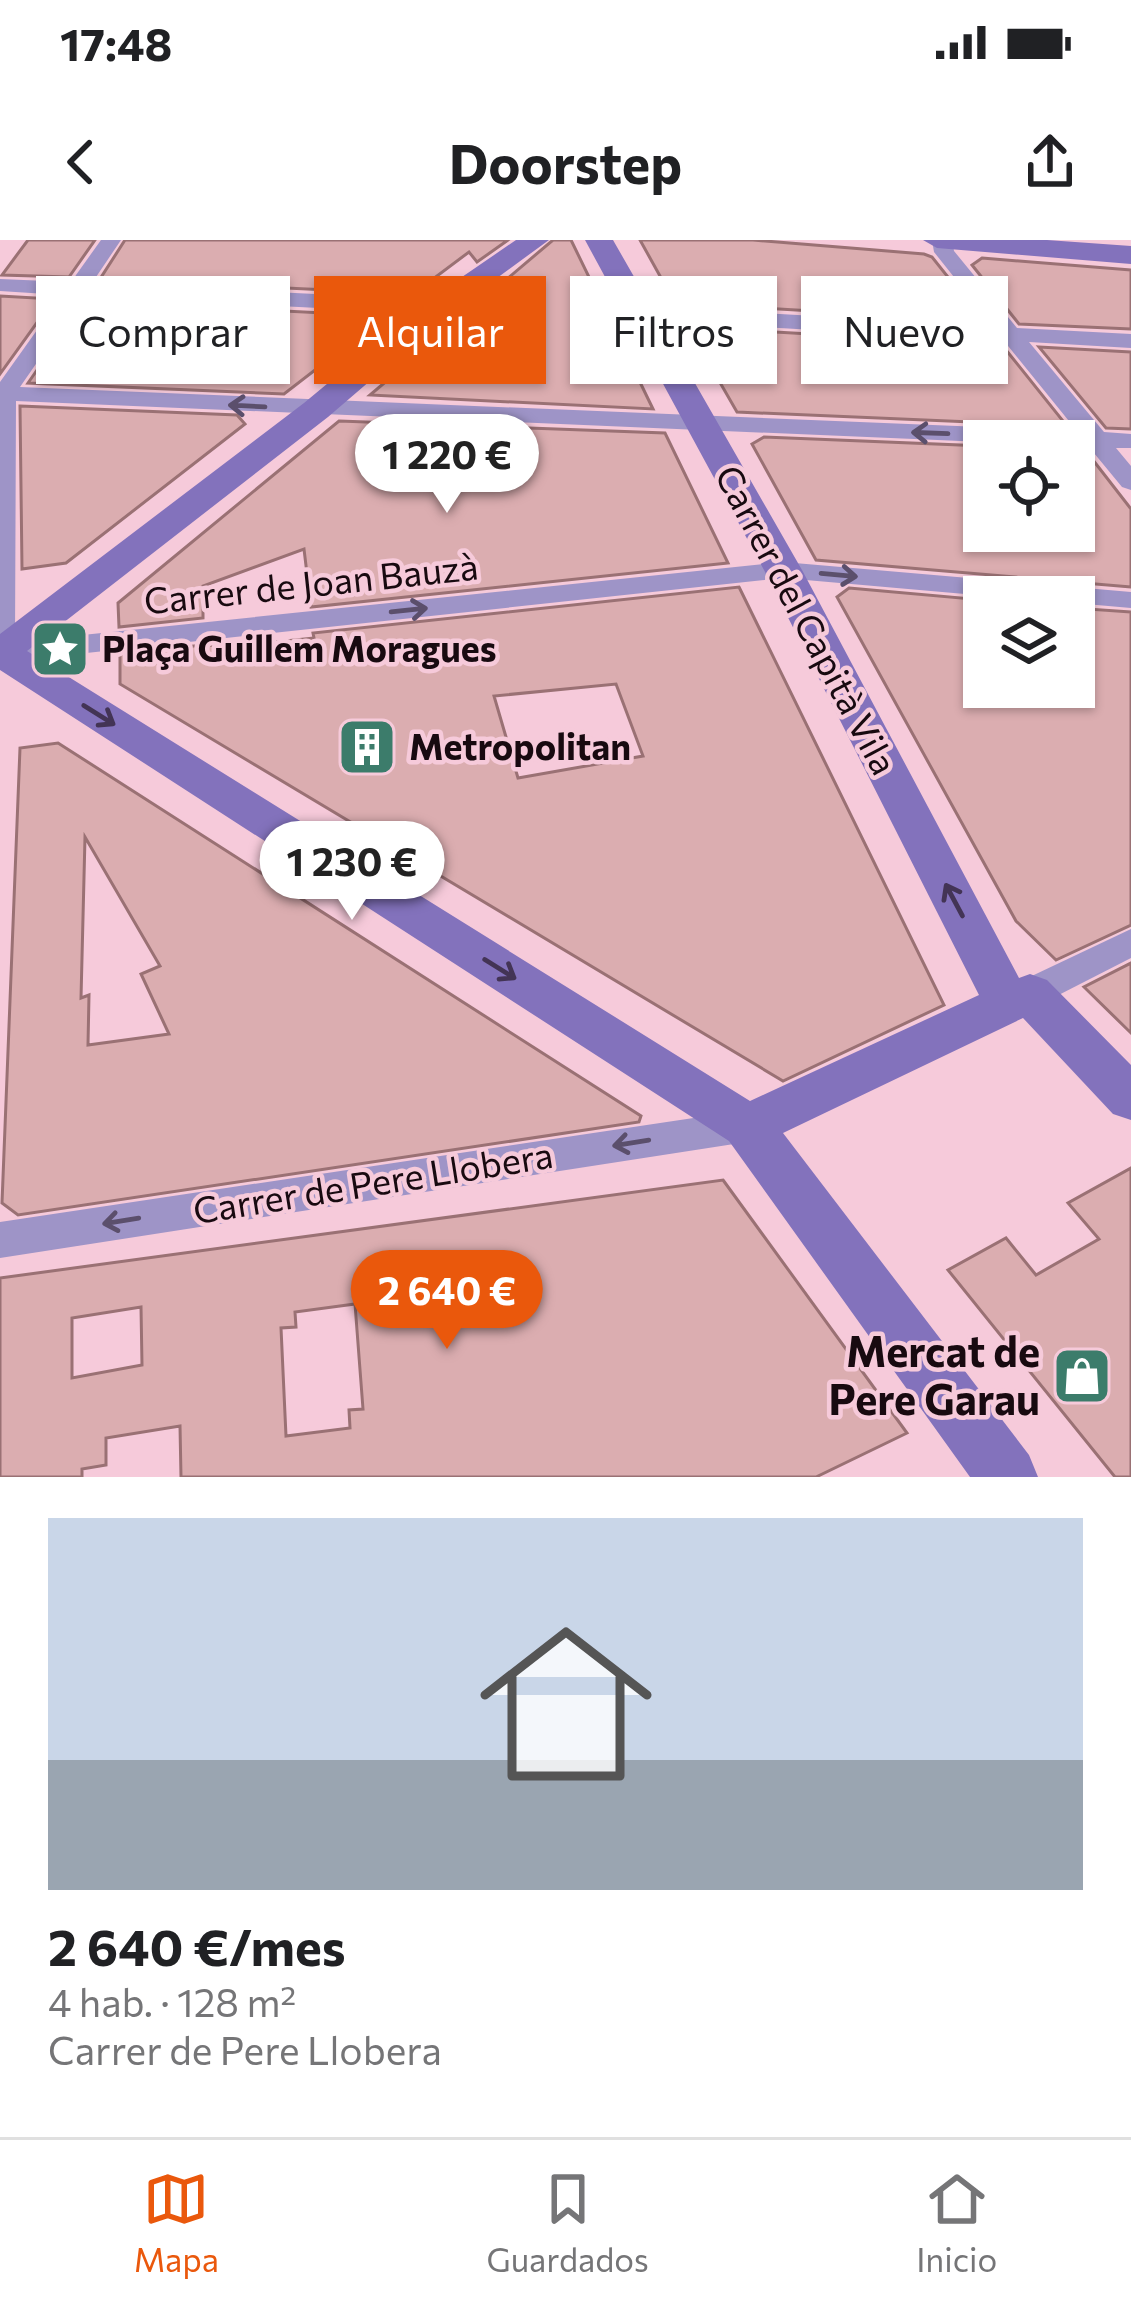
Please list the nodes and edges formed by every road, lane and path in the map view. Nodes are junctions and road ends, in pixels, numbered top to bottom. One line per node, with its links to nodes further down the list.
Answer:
1 (111, 240): 6 (street)
2 (536, 240): 7 (street)
3 (598, 240): 8 (street, Carrer del Capità Vila)
4 (940, 240): 5 (street); 12 (street)
5 (1131, 255)
6 (86, 276)
7 (484, 276)
8 (619, 276)
9 (0, 285): 10 (street)
10 (36, 287)
11 (777, 321): 12 (street)
12 (1013, 335): 13 (street); 20 (street)
13 (1131, 341)
14 (36, 346): 17 (street)
15 (347, 384): 18 (street)
16 (679, 384): 19 (street, Carrer del Capità Vila)
17 (2, 393): 18 (street, one-way to 17); 25 (street)
18 (316, 410): 19 (street); 25 (street)
19 (701, 424): 20 (street, one-way to 19); 23 (street, Carrer del Capità Vila)
20 (1097, 440): 21 (street); 22 (street)
21 (1131, 441)
22 (1131, 482)
23 (783, 570): 24 (street, Carrer de Joan Bauzà, one-way to 24); 25 (street, Carrer de Joan Bauzà, one-way to 23); 27 (street, Carrer del Capità Vila, one-way to 23)
24 (1131, 600)
25 (0, 653): 29 (street, one-way to 29)
26 (1131, 942): 27 (street)
27 (1019, 998): 28 (street, Carrer del Capità Vila); 29 (street)
28 (1131, 1099)
29 (747, 1126): 30 (street, Carrer de Pere Llobera, one-way to 30); 31 (street)
30 (0, 1240)
31 (993, 1473)

